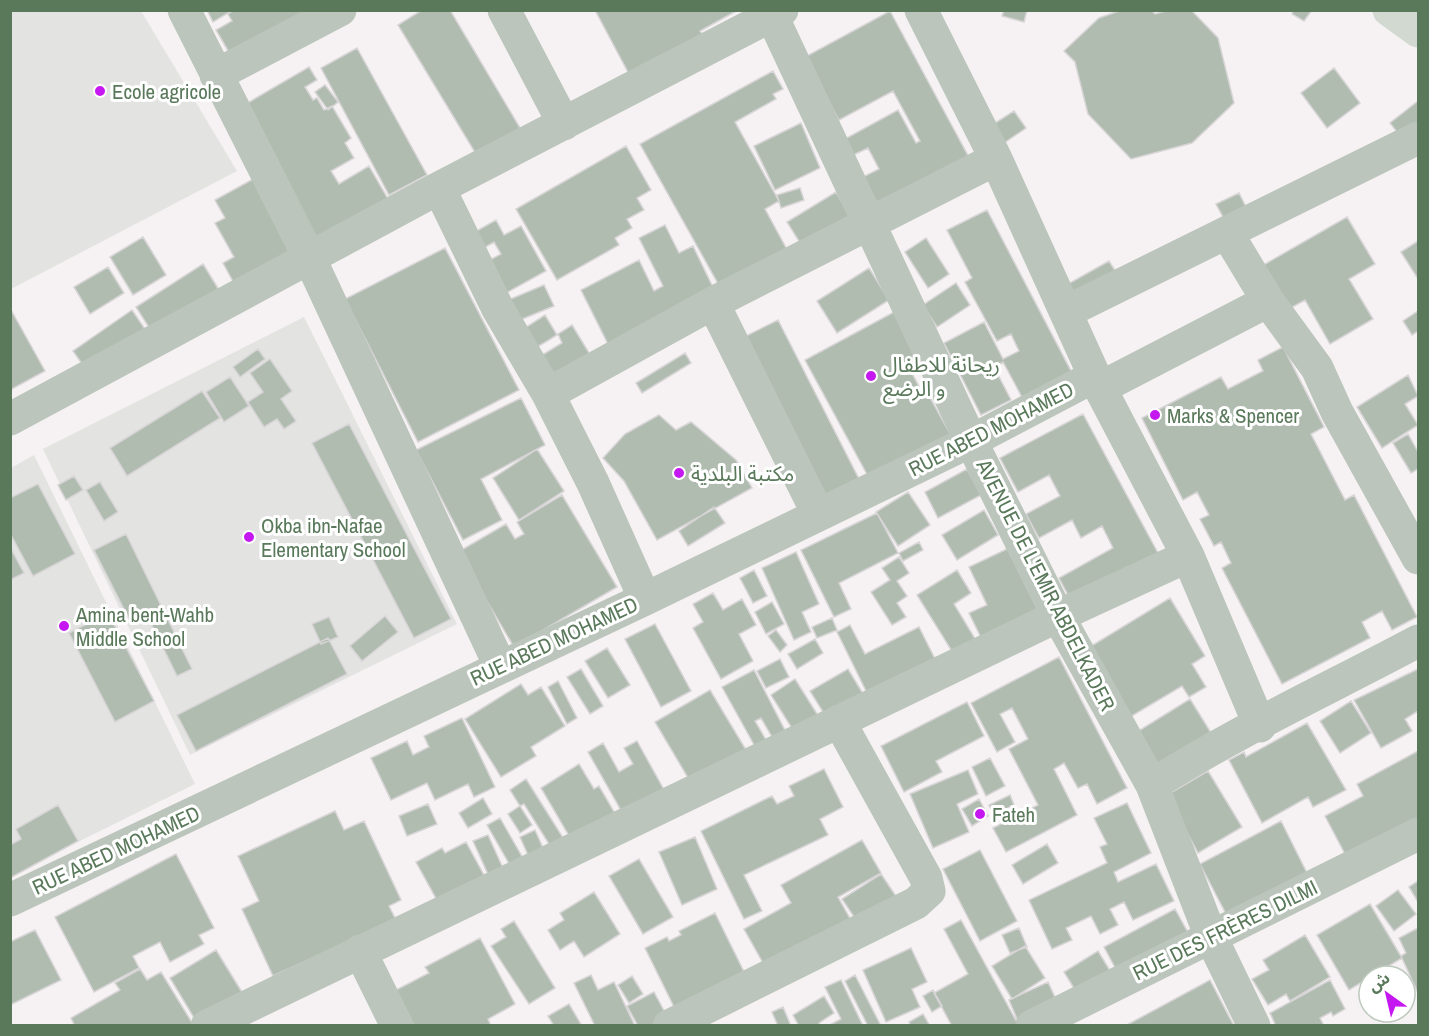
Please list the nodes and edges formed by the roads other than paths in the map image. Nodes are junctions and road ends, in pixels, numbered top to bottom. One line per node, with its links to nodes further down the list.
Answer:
1 (184, 10): 8 (street)
2 (340, 10): 8 (street)
3 (504, 10): 9 (street)
4 (921, 10): 11 (street)
5 (1389, 10): 7 (main road)
6 (777, 13): 9 (street); 13 (street, AVENUE DE L'EMIR ABDELKADER)
7 (1419, 31)
8 (216, 75): 15 (street)
9 (564, 124): 12 (street)
10 (1419, 138): 14 (street)
11 (996, 159): 13 (street); 18 (street)
12 (439, 188): 15 (street); 20 (street)
13 (871, 222): 17 (street); 22 (street, AVENUE DE L'EMIR ABDELKADER)
14 (1227, 233): 16 (street); 18 (street)
15 (310, 259): 21 (street); 29 (street)
16 (1268, 301): 19 (street, RUE ABED MOHAMED); 25 (street)
17 (713, 303): 20 (street); 23 (street)
18 (1066, 312): 19 (street)
19 (1098, 382): 22 (street, RUE ABED MOHAMED); 24 (street)
20 (548, 394): 26 (street)
21 (10, 419)
22 (971, 441): 23 (street, RUE ABED MOHAMED); 27 (street, AVENUE DE L'EMIR ABDELKADER)
23 (818, 514): 26 (street, RUE ABED MOHAMED)
24 (1188, 556): 27 (street); 31 (street)
25 (1419, 558)
26 (645, 599): 29 (street, RUE ABED MOHAMED)
27 (1058, 616): 30 (street); 32 (street, AVENUE DE L'EMIR ABDELKADER)
28 (1419, 641): 31 (street)
29 (500, 666): 34 (street, RUE ABED MOHAMED)
30 (840, 721): 36 (street); 39 (street)
31 (1260, 726): 32 (street)
32 (1152, 786): 35 (street, AVENUE DE L'EMIR ABDELKADER)
33 (1419, 834): 35 (street, RUE DES FRÈRES DILMI)
34 (10, 900)
35 (1211, 938): 40 (street, RUE DES FRÈRES DILMI); 41 (street, AVENUE DE L'EMIR ABDELKADER)
36 (360, 951): 37 (street); 38 (street)
37 (207, 1026)
38 (397, 1026)
39 (669, 1026)
40 (1032, 1026)
41 (1254, 1026)

